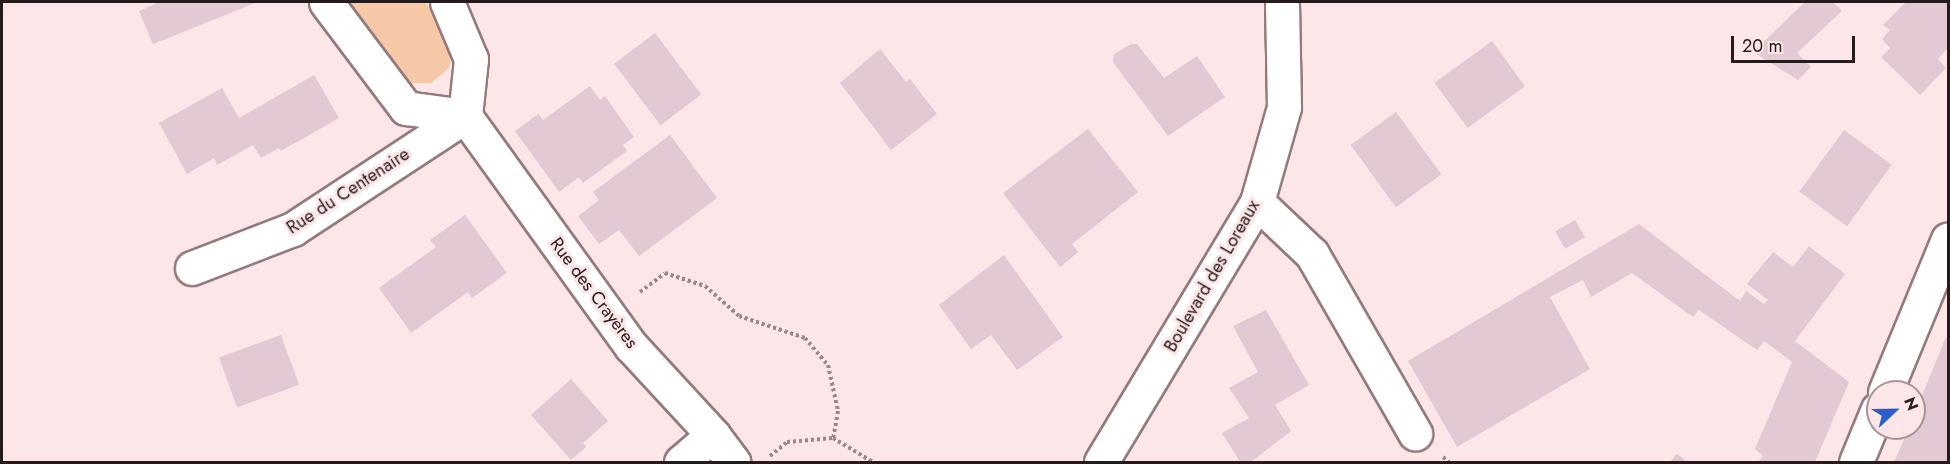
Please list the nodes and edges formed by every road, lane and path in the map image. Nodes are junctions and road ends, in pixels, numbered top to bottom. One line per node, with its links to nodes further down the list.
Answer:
1 (326, 2): 4 (street)
2 (447, 2): 4 (street)
3 (1288, 2): 5 (street, Boulevard des Loreaux)
4 (465, 116): 7 (street, Rue du Centenaire); 11 (street, Rue des Crayères)
5 (1257, 202): 10 (street); 18 (street, Boulevard des Loreaux)
6 (1948, 239): 9 (street)
7 (192, 268)
8 (632, 298): 12 (path)
9 (1890, 380)
10 (1415, 433)
11 (712, 435): 14 (street); 15 (street, Rue des Crayères)
12 (833, 438): 16 (path); 17 (path)
13 (1866, 438): 19 (street)
14 (681, 462)
15 (733, 462)
16 (762, 462)
17 (873, 462)
18 (1101, 462)
19 (1856, 462)

